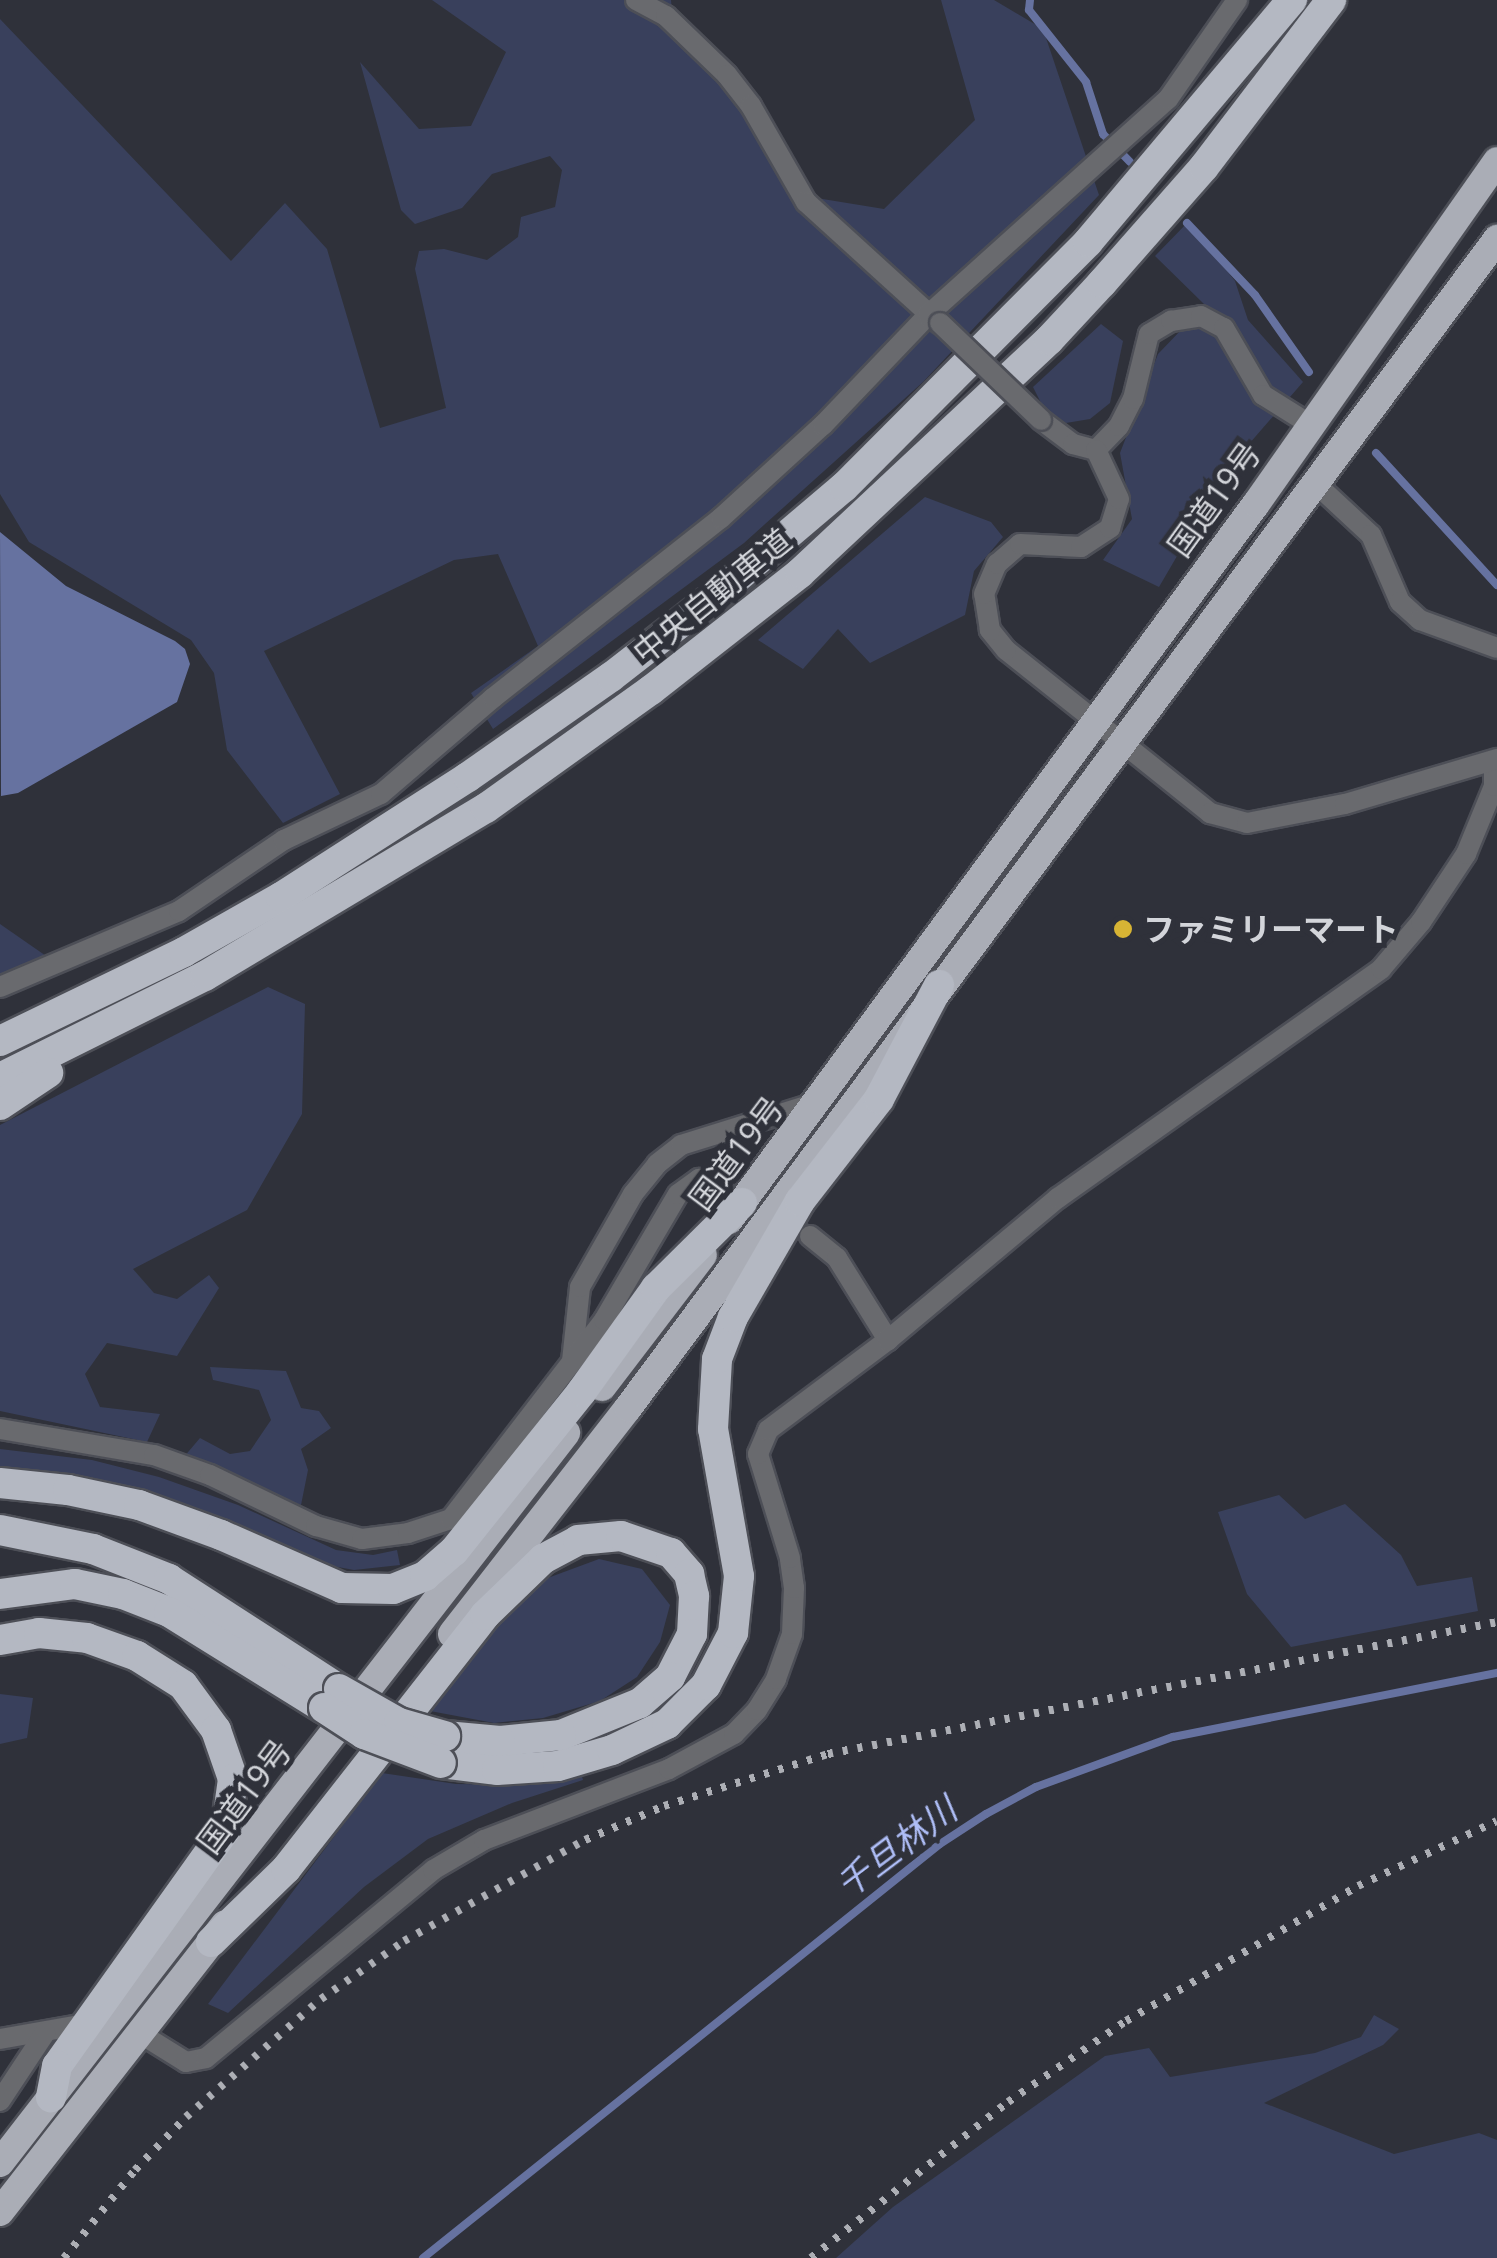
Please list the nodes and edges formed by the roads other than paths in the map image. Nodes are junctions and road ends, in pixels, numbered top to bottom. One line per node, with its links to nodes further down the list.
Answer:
1 (636, 0): 7 (street)
2 (1237, 0): 7 (street)
3 (1292, 0): 18 (highway, 中央自動車道)
4 (1332, 0): 17 (highway, 中央自動車道)
5 (1497, 161): 8 (highway, 国道19号)
6 (1497, 239): 10 (highway, 国道19号)
7 (934, 319): 9 (street, bridge); 16 (street)
8 (1311, 426): 9 (street); 12 (highway, 国道19号)
9 (1096, 450): 12 (street)
10 (1315, 484): 11 (street); 13 (highway, 国道19号)
11 (1497, 648)
12 (1094, 720): 13 (street); 20 (highway, 国道19号)
13 (1122, 741): 14 (street); 15 (highway, 国道19号)
14 (1496, 760): 24 (street)
15 (939, 984): 32 (highway); 33 (highway, 国道19号)
16 (0, 987)
17 (142, 1011): 19 (highway, 中央自動車道); 21 (highway)
18 (0, 1041)
19 (0, 1078)
20 (816, 1103): 22 (highway, 国道19号); 25 (street)
21 (0, 1104)
22 (732, 1196): 25 (street); 27 (highway); 34 (highway, 国道19号)
23 (810, 1236): 24 (street)
24 (888, 1340): 36 (street)
25 (572, 1363): 26 (street)
26 (0, 1428)
27 (0, 1483)
28 (0, 1530): 31 (highway)
29 (0, 1594): 31 (highway)
30 (0, 1640): 34 (highway)
31 (331, 1699): 32 (highway, bridge)
32 (443, 1750): 33 (highway)
33 (211, 1942): 36 (highway, 国道19号)
34 (102, 2018): 35 (street); 38 (highway)
35 (45, 2033): 37 (street); 39 (street)
36 (141, 2034): 41 (highway, 国道19号)
37 (0, 2039)
38 (51, 2096): 40 (highway)
39 (0, 2101)
40 (0, 2163)
41 (0, 2212)

